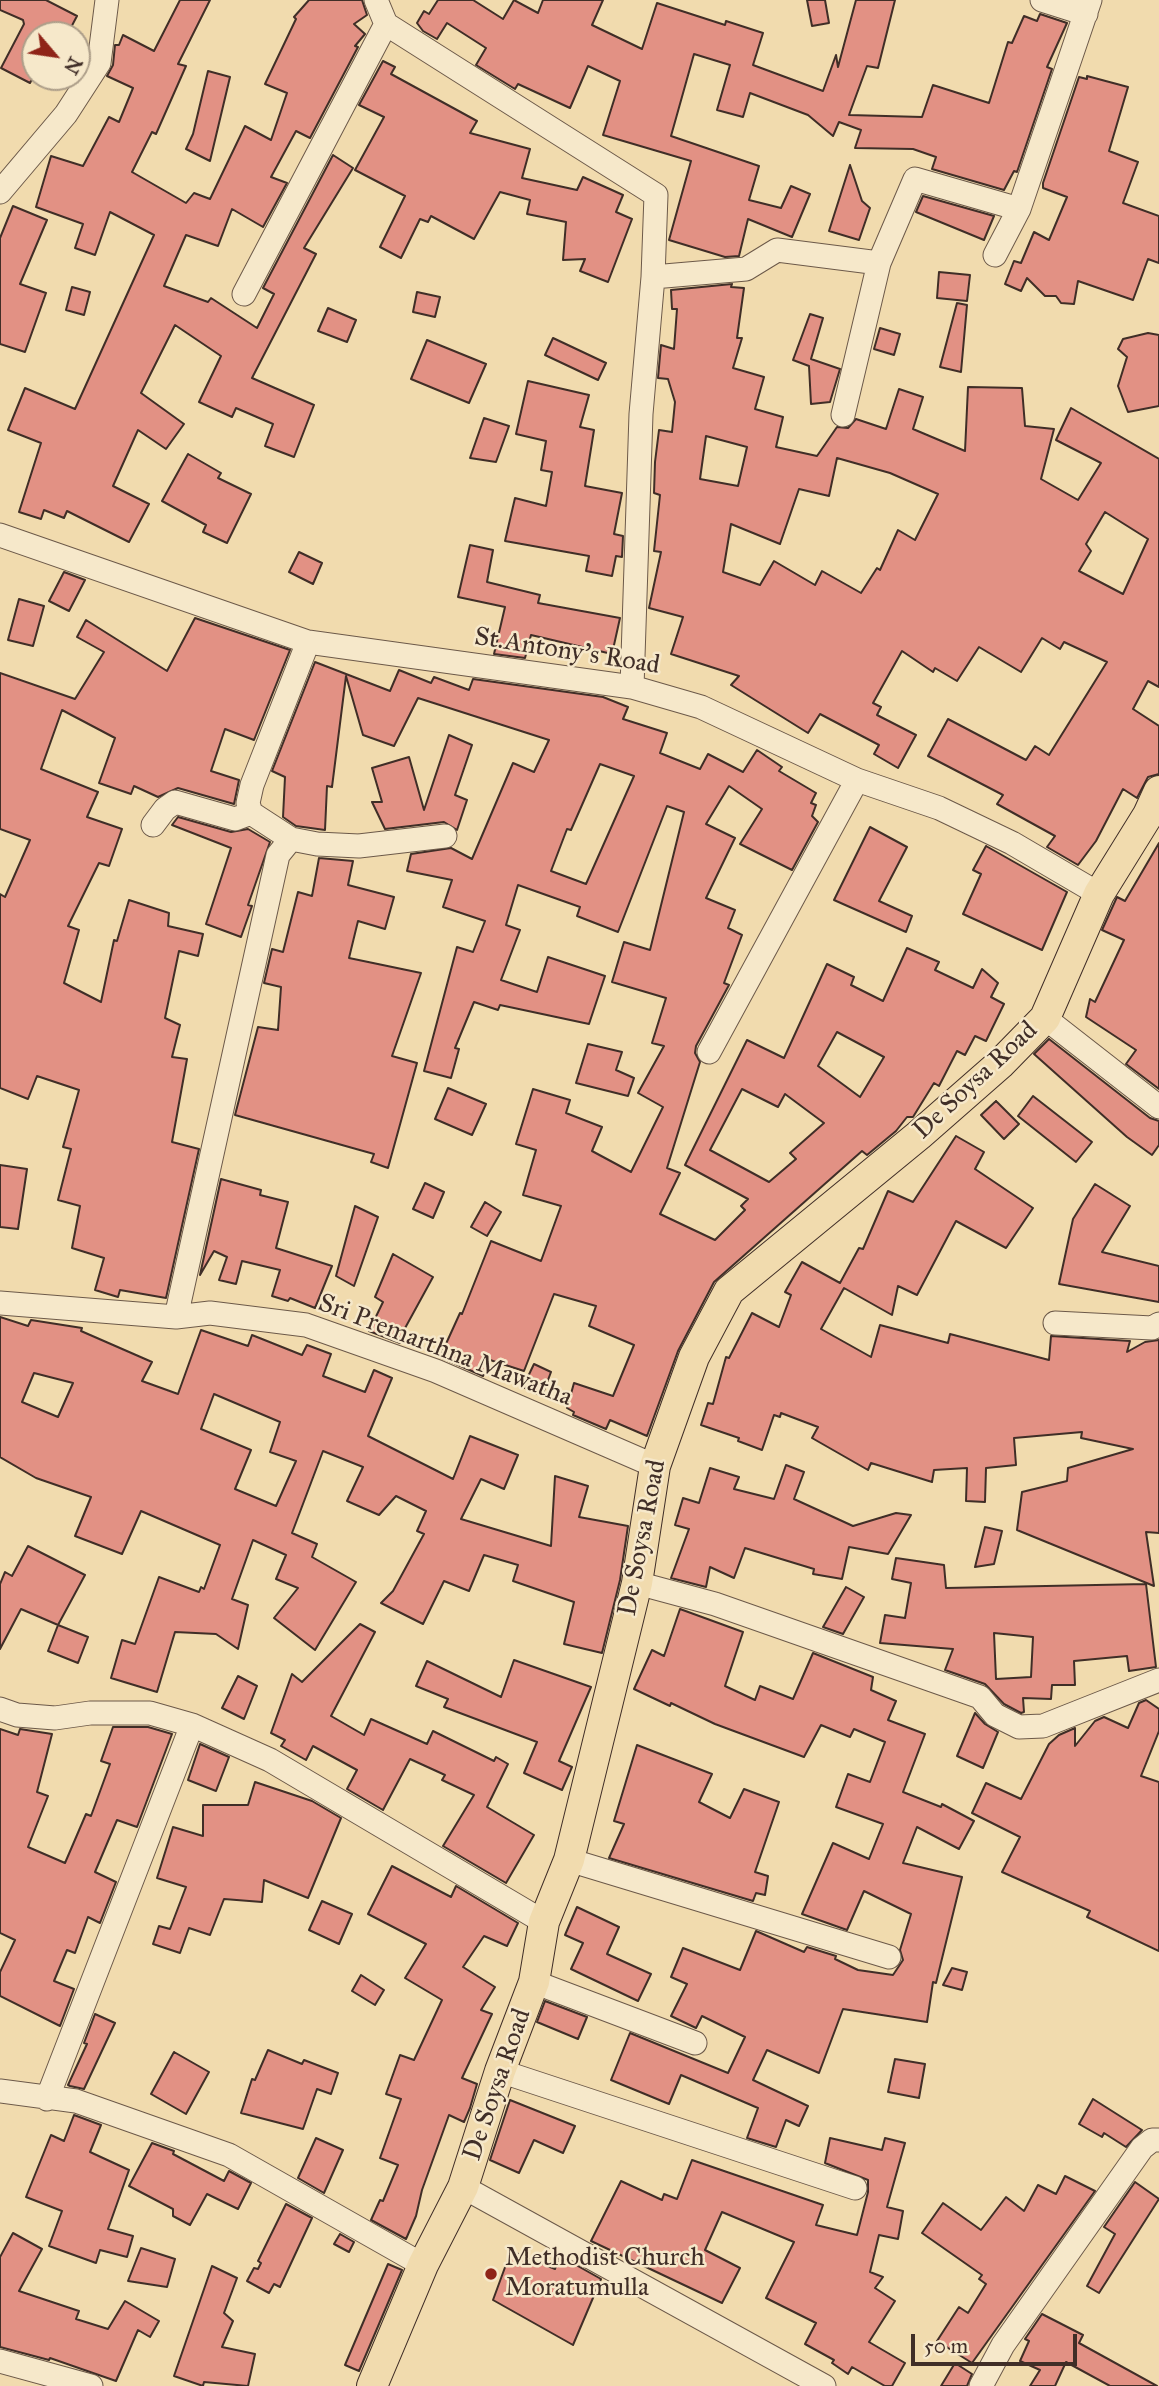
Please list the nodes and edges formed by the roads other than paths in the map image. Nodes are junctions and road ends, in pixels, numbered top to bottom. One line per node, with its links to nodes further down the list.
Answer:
1 (107, 0): 6 (street)
2 (376, 0): 5 (street)
3 (1042, 0): 4 (street)
4 (1088, 7): 7 (street)
5 (386, 24): 10 (street); 11 (street)
6 (0, 192)
7 (1019, 209): 8 (street); 9 (street)
8 (995, 255)
9 (879, 262): 10 (street); 12 (street)
10 (653, 277): 15 (street)
11 (244, 294)
12 (843, 415)
13 (0, 536): 14 (street, St.Antony's Road)
14 (309, 642): 15 (street, St.Antony's Road); 18 (street)
15 (632, 687): 16 (street, St.Antony's Road)
16 (857, 780): 22 (street, St.Antony's Road); 24 (street)
17 (1159, 791): 22 (main road, De Soysa Road)
18 (251, 813): 19 (street); 21 (street)
19 (153, 825)
20 (445, 836): 21 (street)
21 (291, 839): 27 (street)
22 (1099, 894): 23 (main road, De Soysa Road)
23 (1045, 1018): 25 (street); 30 (main road, De Soysa Road)
24 (709, 1052)
25 (1159, 1107)
26 (0, 1303): 27 (street, Sri Premarthna Mawatha)
27 (176, 1317): 30 (street, Sri Premarthna Mawatha)
28 (1055, 1323): 29 (street)
29 (1159, 1324)
30 (654, 1466): 31 (main road, De Soysa Road)
31 (637, 1583): 32 (street); 35 (main road, De Soysa Road)
32 (1159, 1680)
33 (0, 1709): 34 (street)
34 (192, 1725): 36 (street); 42 (street)
35 (569, 1860): 36 (main road, De Soysa Road); 37 (street)
36 (544, 1922): 38 (main road, De Soysa Road)
37 (889, 1957)
38 (534, 1982): 39 (street); 40 (main road, De Soysa Road)
39 (695, 2043)
40 (499, 2071): 44 (main road, De Soysa Road); 45 (street)
41 (0, 2091): 42 (street)
42 (47, 2099): 46 (street)
43 (1159, 2140): 51 (street)
44 (463, 2187): 46 (main road, De Soysa Road); 50 (street)
45 (855, 2188)
46 (423, 2265): 49 (main road, De Soysa Road)
47 (0, 2361): 48 (street)
48 (91, 2386)
49 (372, 2386)
50 (824, 2386)
51 (981, 2386)

